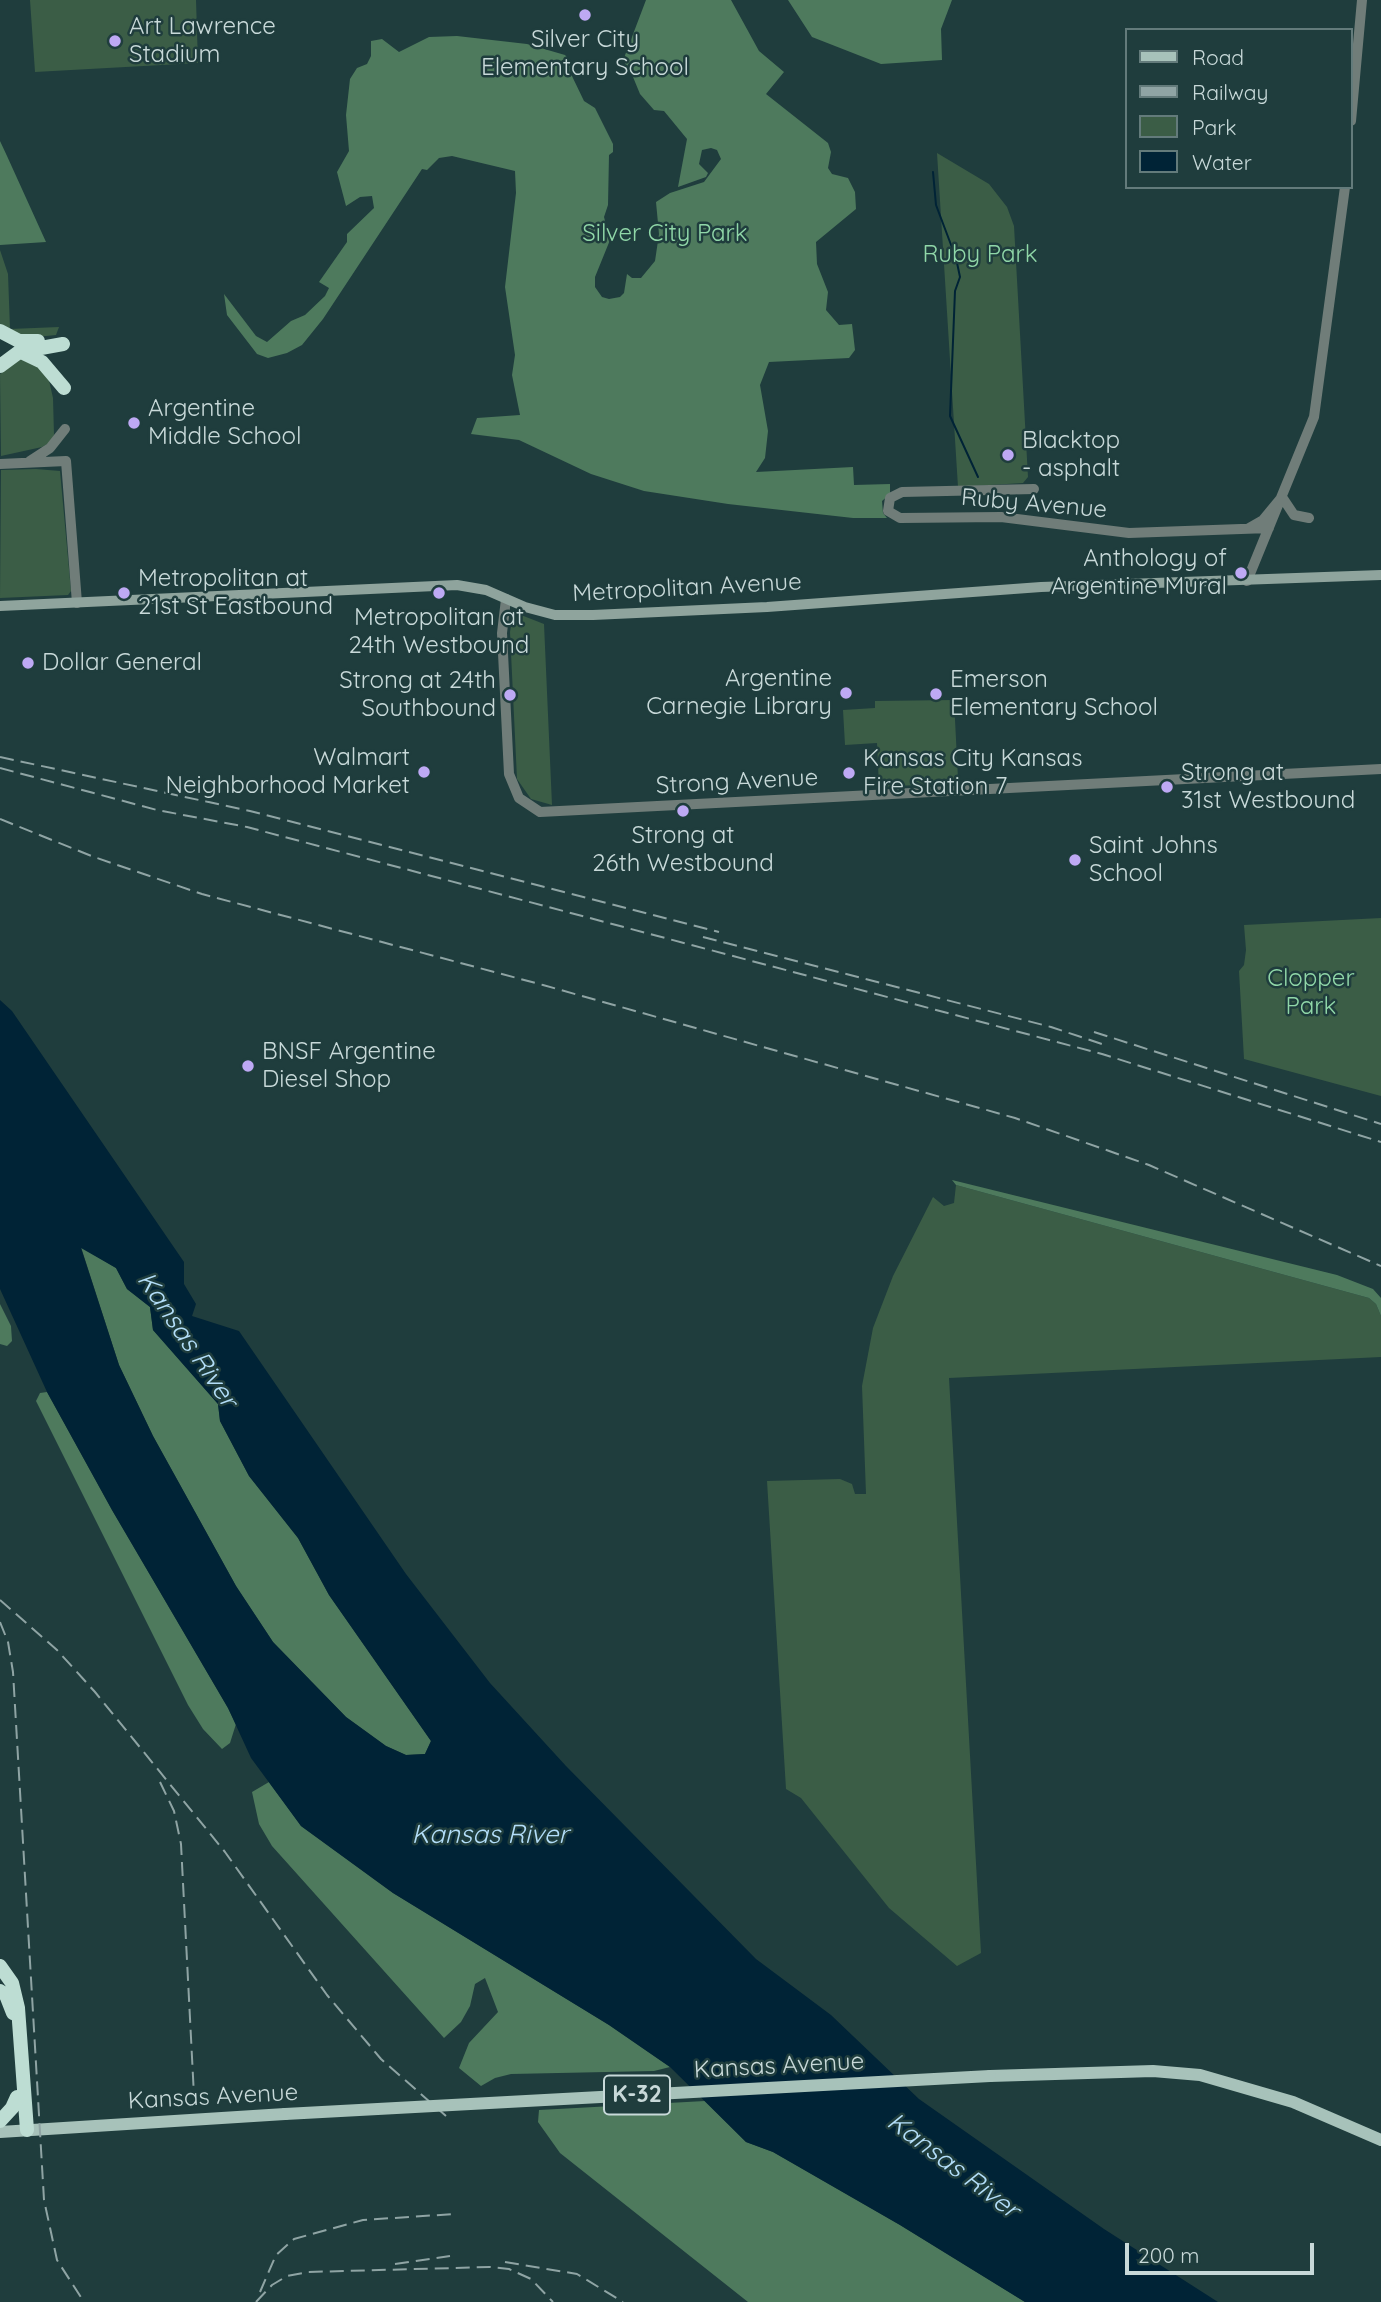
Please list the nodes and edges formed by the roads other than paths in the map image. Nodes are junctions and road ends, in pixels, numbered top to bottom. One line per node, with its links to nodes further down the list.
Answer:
1 (1362, 0): 2 (street)
2 (1353, 99)
3 (1345, 189): 12 (street)
4 (0, 331): 5 (highway)
5 (19, 352): 6 (highway); 7 (highway)
6 (0, 366)
7 (64, 388)
8 (65, 429): 9 (street)
9 (26, 463): 10 (street); 19 (street)
10 (0, 464)
11 (1034, 489): 15 (street, Ruby Avenue)
12 (1282, 497): 13 (street); 14 (street); 15 (street)
13 (1309, 518)
14 (1269, 528): 15 (street, Ruby Avenue); 17 (street)
15 (1248, 529)
16 (1381, 575): 17 (main road, Metropolitan Avenue)
17 (1247, 581): 18 (main road, Metropolitan Avenue)
18 (506, 599): 19 (main road, Metropolitan Avenue); 21 (street, Strong Avenue)
19 (77, 603): 20 (main road, Metropolitan Avenue)
20 (0, 606)
21 (1381, 769)
22 (0, 1966): 26 (highway)
23 (0, 1991): 24 (highway)
24 (17, 2097): 25 (highway); 26 (highway)
25 (0, 2121)
26 (23, 2130): 27 (main road, Kansas Avenue / K-32); 28 (main road, Kansas Avenue / K-32, bridge)
27 (0, 2132)
28 (1381, 2140)

